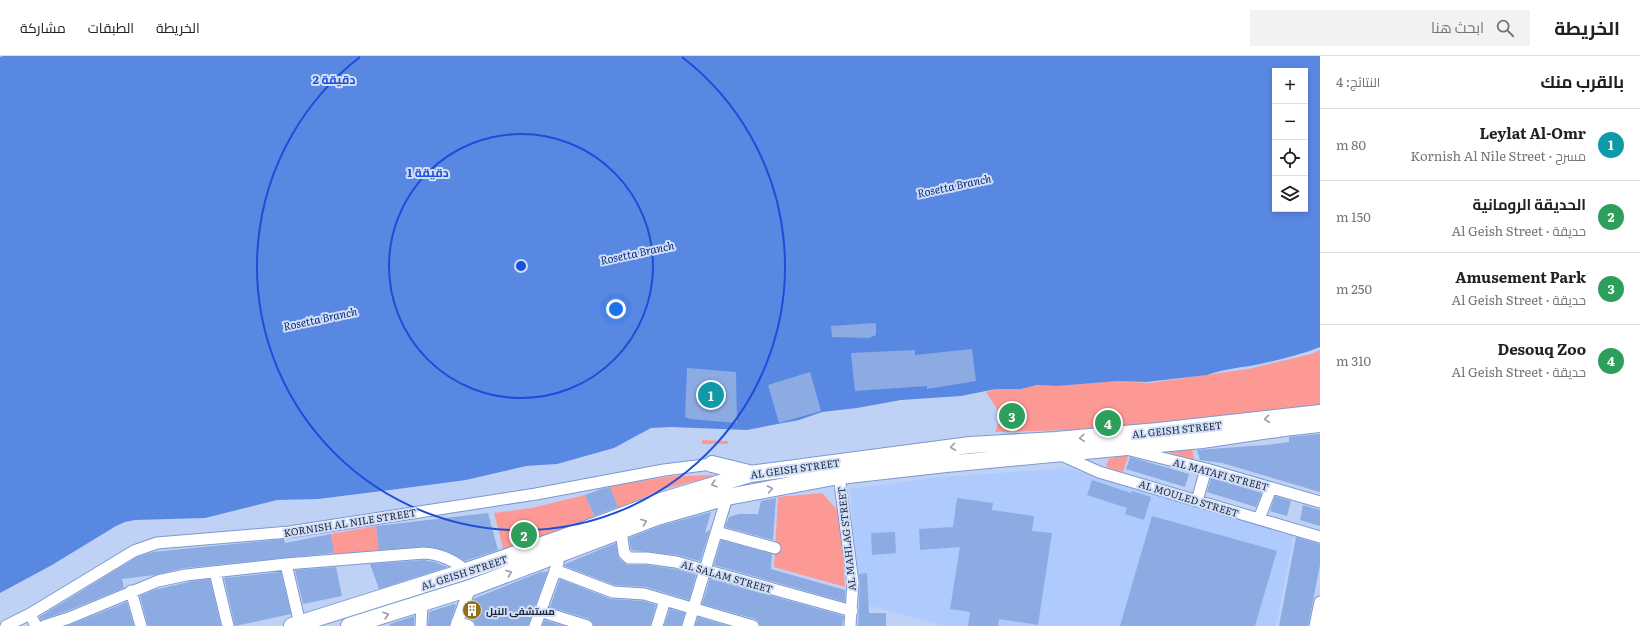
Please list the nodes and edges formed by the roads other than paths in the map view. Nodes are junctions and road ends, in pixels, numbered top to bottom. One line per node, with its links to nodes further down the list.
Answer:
1 (1320, 413): 7 (main road, AL GEISH STREET, one-way to 7)
2 (1320, 424): 3 (main road, AL GEISH STREET)
3 (1123, 448): 4 (main road, AL GEISH STREET); 6 (street, AL MATAFI STREET)
4 (1059, 454): 8 (main road, AL GEISH STREET); 11 (street, AL MOULED STREET)
5 (712, 464): 7 (main road); 32 (street, KORNISH AL NILE STREET)
6 (1206, 469): 9 (street, AL MATAFI STREET); 11 (street)
7 (750, 474): 22 (main road, AL GEISH STREET, one-way to 22)
8 (839, 476): 10 (main road, AL GEISH STREET, one-way to 8); 31 (street, AL MAHLAG STREET)
9 (1271, 488): 12 (street, AL MATAFI STREET); 13 (street)
10 (727, 497): 14 (main road, AL GEISH STREET, one-way to 10); 15 (street)
11 (1197, 501): 13 (street, AL MOULED STREET)
12 (1320, 502)
13 (1259, 519): 16 (street, AL MOULED STREET)
14 (621, 530): 18 (main road, AL GEISH STREET); 21 (street, AL SALAM STREET)
15 (717, 532): 17 (street); 21 (street)
16 (1320, 537)
17 (775, 548)
18 (562, 553): 20 (street); 24 (main road, AL GEISH STREET, one-way to 18)
19 (286, 564): 22 (street); 23 (street); 35 (street)
20 (556, 570): 26 (street); 30 (street)
21 (705, 570): 29 (street); 31 (street, AL SALAM STREET)
22 (466, 571): 35 (main road, AL GEISH STREET)
23 (215, 572): 25 (street); 41 (street)
24 (470, 588): 27 (main road, AL GEISH STREET); 33 (street)
25 (131, 591): 39 (street); 40 (street)
26 (665, 600): 29 (street); 46 (street)
27 (422, 604): 36 (main road, AL GEISH STREET, one-way to 27); 42 (street)
28 (1320, 605): 50 (street)
29 (694, 608): 47 (street); 48 (street)
30 (540, 611): 34 (street); 44 (street)
31 (852, 611): 49 (street, AL MAHLAG STREET)
32 (30, 614): 37 (street, KORNISH AL NILE STREET); 38 (street)
33 (456, 624): 43 (street)
34 (574, 624): 45 (street)
35 (296, 625)
36 (356, 625)
37 (6, 626)
38 (36, 626)
39 (44, 626)
40 (141, 626)
41 (228, 626)
42 (421, 626)
43 (469, 626)
44 (535, 626)
45 (588, 626)
46 (657, 626)
47 (688, 626)
48 (753, 626)
49 (850, 626)
50 (1316, 626)

